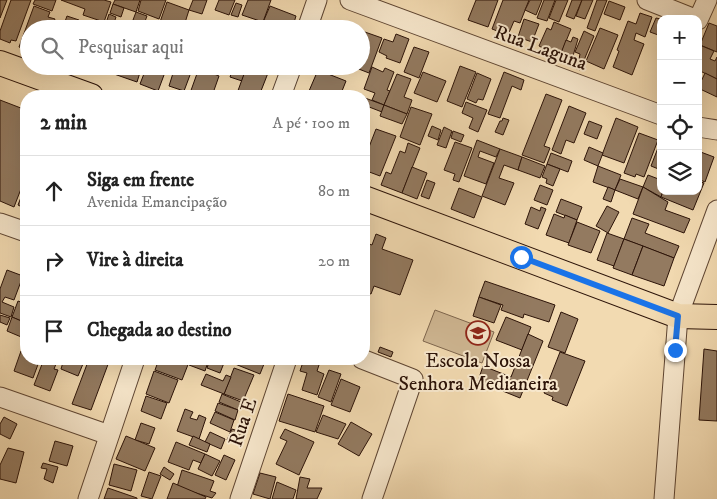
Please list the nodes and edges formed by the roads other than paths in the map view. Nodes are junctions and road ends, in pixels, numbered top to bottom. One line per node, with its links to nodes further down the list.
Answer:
1 (318, 0): 7 (street)
2 (350, 0): 14 (street, Rua Laguna)
3 (647, 0): 5 (street)
4 (707, 0): 6 (street)
5 (684, 15)
6 (700, 15)
7 (310, 20)
8 (0, 63): 9 (main road)
9 (20, 70)
10 (33, 75): 12 (main road)
11 (289, 75): 13 (street)
12 (74, 90)
13 (283, 90)
14 (657, 114)
15 (702, 127): 16 (street)
16 (717, 130)
17 (370, 200): 21 (main road)
18 (717, 210): 21 (street)
19 (0, 223): 20 (street)
20 (20, 230)
21 (678, 316): 22 (main road); 31 (street)
22 (717, 317)
23 (370, 362): 30 (street)
24 (133, 365): 27 (street)
25 (285, 365): 29 (street, Rua E)
26 (0, 397): 27 (street)
27 (109, 436): 28 (street)
28 (88, 499)
29 (240, 499)
30 (372, 499)
31 (664, 499)

